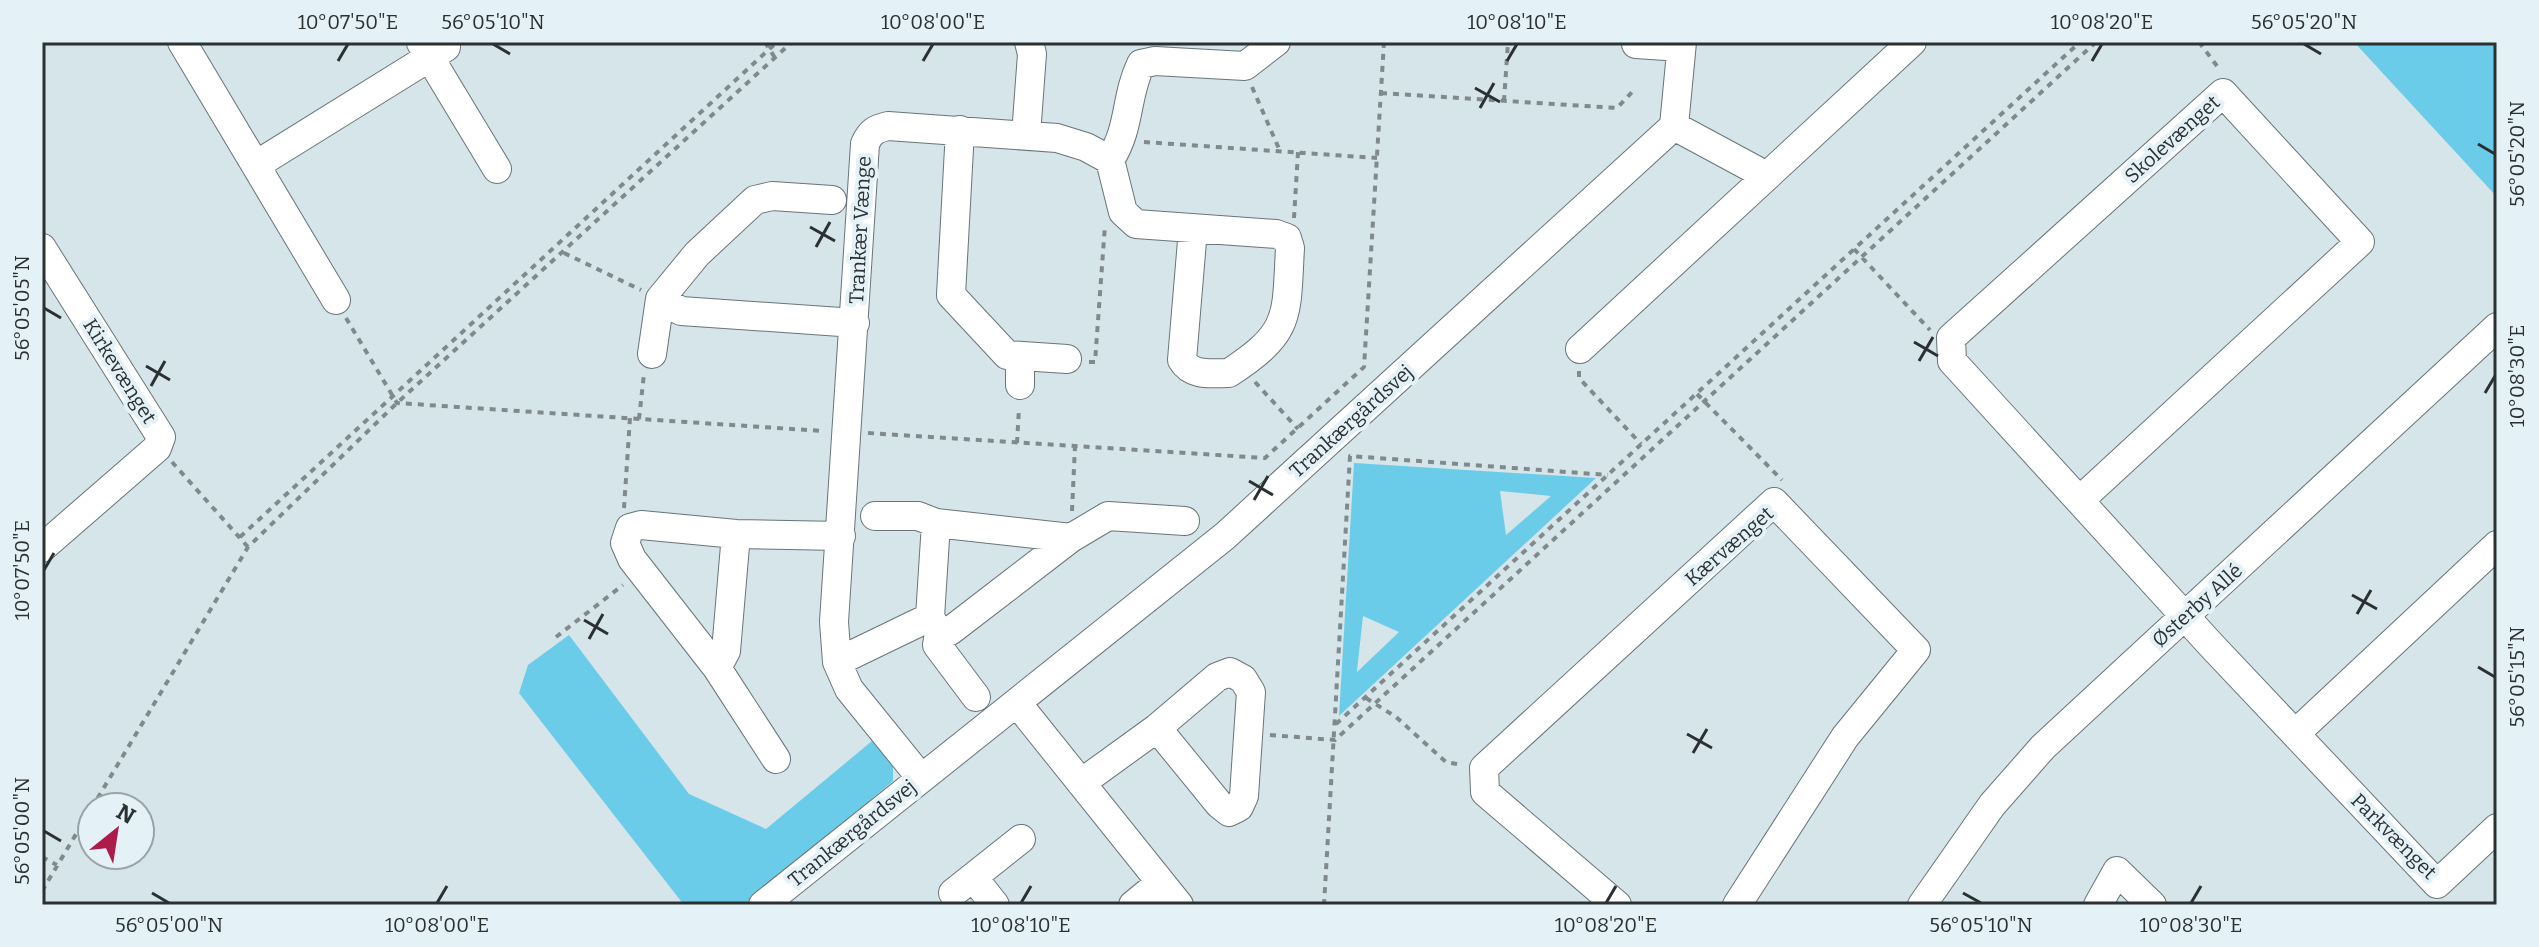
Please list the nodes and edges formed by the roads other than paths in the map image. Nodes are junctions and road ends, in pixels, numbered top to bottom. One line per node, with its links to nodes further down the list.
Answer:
1 (182, 42): 13 (street)
2 (1029, 42): 11 (street)
3 (1276, 42): 8 (street)
4 (1909, 43): 15 (street)
5 (1636, 44): 6 (street)
6 (1681, 45): 9 (street)
7 (432, 49): 13 (street); 14 (street)
8 (1195, 53): 12 (street)
9 (1674, 126): 15 (street); 42 (street, Trankærgårdsvej)
10 (960, 130): 11 (street, Trankær Vænge); 21 (street, Trankær Vænge); 25 (street)
11 (1026, 135): 12 (street, Trankær Vænge)
12 (1116, 149): 17 (street)
13 (256, 165): 20 (street)
14 (497, 169)
15 (1765, 175): 23 (street)
16 (832, 200): 19 (street, Trankær Vænge)
17 (1193, 229): 17 (street)
18 (42, 248): 36 (street, Kirkevænget)
19 (660, 299): 21 (street, Trankær Vænge); 24 (street)
20 (336, 300)
21 (855, 323): 33 (street, Trankær Vænge)
22 (2497, 327): 37 (street, Østerby Allé)
23 (1580, 349)
24 (652, 354)
25 (1020, 356): 26 (street); 27 (street)
26 (1067, 359)
27 (1020, 385)
28 (2080, 500): 28 (street, Skolevænget); 37 (street)
29 (875, 516): 31 (street)
30 (1185, 521): 34 (street)
31 (936, 523): 34 (street); 38 (street)
32 (736, 534): 33 (street); 40 (street); 40 (street)
33 (841, 536): 39 (street, Trankær Vænge)
34 (1071, 538): 38 (street)
35 (2497, 545): 44 (street)
36 (42, 548)
37 (2185, 616): 44 (street, Parkvænget); 57 (street, Østerby Allé)
38 (935, 625): 39 (street); 41 (street)
39 (837, 662): 46 (street, Trankær Vænge)
40 (717, 668): 45 (street)
41 (976, 697)
42 (1017, 703): 46 (street, Trankærgårdsvej); 47 (street)
43 (1157, 728): 43 (street); 47 (street)
44 (2296, 733): 48 (street, Parkvænget)
45 (776, 759)
46 (921, 778): 51 (street, Trankærgårdsvej)
47 (1081, 783): 50 (street)
48 (2497, 828)
49 (1021, 839): 52 (street)
50 (1160, 883): 53 (street); 54 (street)
51 (763, 905)
52 (995, 905)
53 (1133, 905)
54 (1179, 905)
55 (1617, 905): 56 (street, Kærvænget)
56 (1737, 905)
57 (1922, 905)
58 (2098, 905): 59 (street)
59 (2152, 905)

